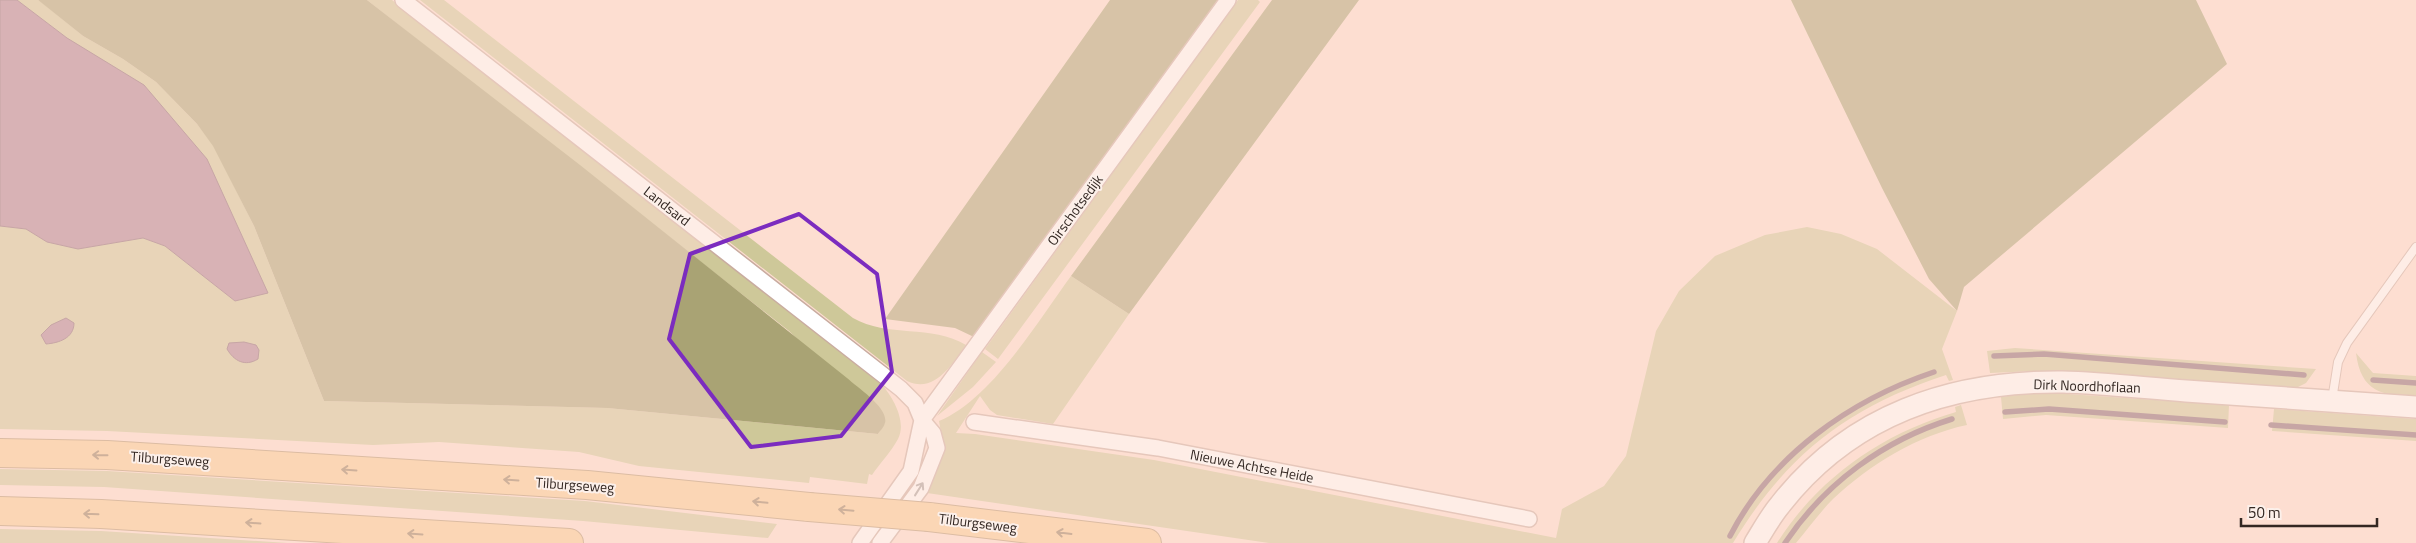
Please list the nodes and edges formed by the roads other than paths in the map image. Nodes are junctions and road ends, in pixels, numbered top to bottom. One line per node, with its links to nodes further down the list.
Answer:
1 (403, 0): 6 (street, Landsard)
2 (1228, 0): 6 (street, Oirschotsedijk)
3 (2416, 247): 4 (lane)
4 (2332, 400): 5 (street, Dirk Noordhoflaan); 15 (street, Dirk Noordhoflaan)
5 (2416, 407)
6 (922, 420): 12 (street, Oirschotsedijk); 13 (street, one-way to 6)
7 (974, 422): 10 (street, Nieuwe Achtse Heide)
8 (0, 453): 14 (highway, Tilburgseweg, one-way to 8, bridge)
9 (0, 511): 11 (highway, one-way to 9)
10 (1529, 520)
11 (569, 543)
12 (860, 543)
13 (880, 543)
14 (1147, 543)
15 (1755, 543)

